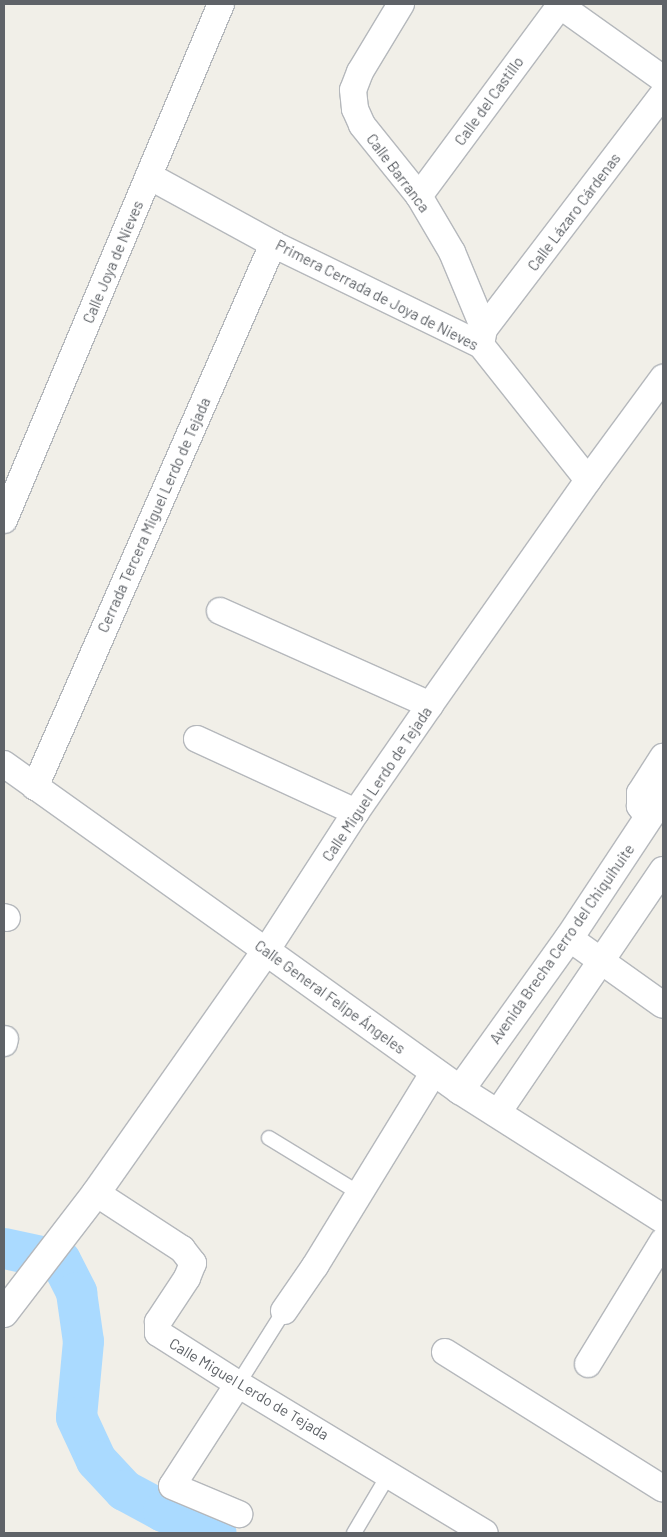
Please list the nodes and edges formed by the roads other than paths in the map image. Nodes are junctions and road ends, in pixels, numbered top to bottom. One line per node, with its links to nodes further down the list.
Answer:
1 (221, 4): 6 (street, Calle Joya de Nieves)
2 (401, 4): 7 (street, Calle Barranca)
3 (559, 4): 4 (street); 7 (street, Calle del Castillo)
4 (663, 79)
5 (663, 94): 9 (street, Calle Lázaro Cárdenas)
6 (149, 176): 8 (street, Primera Cerrada de Joya de Nieves); 12 (street, Calle Joya de Nieves)
7 (419, 196): 9 (street, Calle Barranca)
8 (273, 244): 9 (street, Primera Cerrada de Joya de Nieves); 18 (street, Cerrada Tercera Miguel Lerdo de Tejada)
9 (483, 337): 11 (street, Primera Cerrada de Joya de Nieves)
10 (660, 388): 11 (street, Calle Miguel Lerdo de Tejada)
11 (588, 480): 14 (street, Calle Miguel Lerdo de Tejada)
12 (4, 520)
13 (220, 611): 14 (street)
14 (430, 705): 20 (street, Calle Miguel Lerdo de Tejada)
15 (197, 739): 20 (street)
16 (663, 757): 19 (street)
17 (4, 764): 18 (street, Calle General Felipe Ángeles)
18 (35, 787): 23 (street, Calle General Felipe Ángeles)
19 (656, 807): 22 (street, Avenida Brecha Cerro del Chiquihuite)
20 (356, 812): 23 (street, Calle Miguel Lerdo de Tejada)
21 (663, 870): 24 (street)
22 (569, 938): 24 (street); 27 (street, Avenida Brecha Cerro del Chiquihuite)
23 (266, 950): 26 (street, Calle General Felipe Ángeles); 31 (street, Calle Miguel Lerdo de Tejada)
24 (601, 961): 25 (street); 28 (street)
25 (663, 1005)
26 (434, 1072): 27 (street, Calle General Felipe Ángeles); 30 (street)
27 (460, 1090): 28 (street, Calle General Felipe Ángeles)
28 (497, 1114): 32 (street, Calle General Felipe Ángeles)
29 (268, 1138): 30 (lane)
30 (360, 1193): 34 (street)
31 (95, 1194): 35 (street, Calle Miguel Lerdo de Tejada); 38 (street, Calle Miguel Lerdo de Tejada)
32 (663, 1219)
33 (663, 1241): 37 (street)
34 (284, 1311): 38 (lane)
35 (4, 1314)
36 (445, 1352): 40 (street)
37 (588, 1364)
38 (238, 1384): 39 (street, Calle Miguel Lerdo de Tejada); 41 (street)
39 (389, 1474): 42 (lane); 43 (street, Calle Miguel Lerdo de Tejada)
40 (663, 1489)
41 (239, 1514)
42 (354, 1533)
43 (485, 1533)

